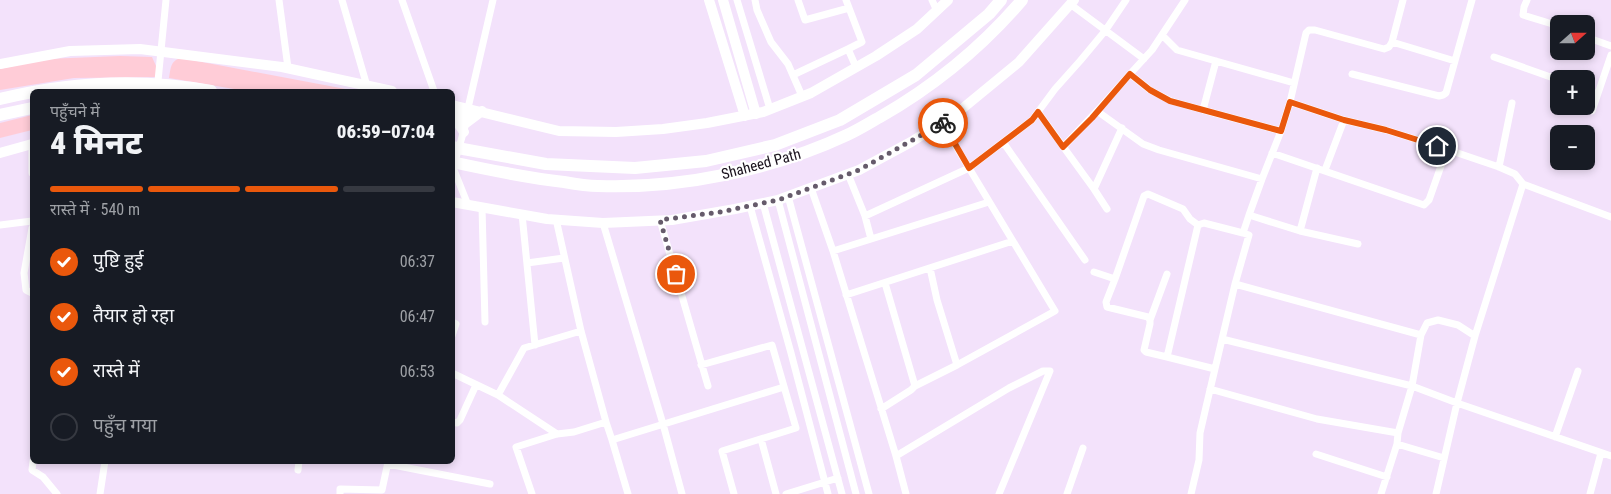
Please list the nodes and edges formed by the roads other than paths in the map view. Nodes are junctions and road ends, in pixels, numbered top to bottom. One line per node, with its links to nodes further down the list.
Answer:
1 (166, 0): 31 (street)
2 (279, 0): 39 (street)
3 (342, 0): 45 (street)
4 (402, 0): 50 (street)
5 (493, 0): 60 (street)
6 (709, 0): 69 (street)
7 (723, 0): 67 (street)
8 (737, 0): 62 (street)
9 (755, 0): 42 (street)
10 (798, 0): 22 (street)
11 (846, 0): 22 (street)
12 (932, 0): 23 (street)
13 (948, 0): 23 (street)
14 (1001, 0): 78 (highway, Shaheed Path)
15 (1022, 0): 84 (highway, Shaheed Path)
16 (1126, 0): 25 (street)
17 (1186, 0): 26 (street)
18 (1402, 0): 28 (street)
19 (1472, 0): 36 (street)
20 (1527, 0): 24 (street)
21 (1072, 2): 25 (street); 71 (street)
22 (848, 8): 30 (street)
23 (937, 11): 38 (street)
24 (1550, 23)
25 (1105, 31): 34 (street); 66 (street)
26 (1162, 34): 34 (street); 35 (street)
27 (1595, 40): 29 (street)
28 (1392, 42): 36 (street); 44 (street)
29 (1611, 46)
30 (848, 49): 38 (street); 42 (street)
31 (161, 52): 37 (street); 39 (street); 46 (street)
32 (1611, 55): 52 (street)
33 (1494, 57): 43 (street)
34 (1144, 59): 40 (street)
35 (1216, 61): 44 (street); 63 (street)
36 (1455, 61): 41 (street)
37 (0, 64)
38 (856, 67): 53 (street)
39 (288, 68): 45 (street)
40 (1130, 74): 63 (street); 65 (street)
41 (1352, 74)
42 (793, 75): 53 (street)
43 (1550, 77)
44 (1294, 83): 56 (street)
45 (367, 86): 49 (street)
46 (154, 87): 47 (highway); 48 (highway)
47 (44, 89)
48 (199, 89)
49 (382, 89)
50 (433, 89)
51 (30, 91): 54 (highway)
52 (1597, 94): 55 (street)
53 (802, 96): 62 (street)
54 (0, 99)
55 (1595, 101)
56 (1290, 102): 70 (street); 74 (street)
57 (1512, 103): 83 (street)
58 (455, 107): 60 (street)
59 (30, 108): 68 (highway)
60 (468, 108): 64 (street); 72 (street)
61 (455, 109): 72 (street)
62 (770, 110): 67 (street)
63 (1203, 110): 74 (street)
64 (482, 111): 69 (street); 72 (street)
65 (1097, 111): 73 (street); 77 (street)
66 (1038, 112): 75 (street); 77 (street)
67 (756, 114): 69 (street)
68 (0, 115)
69 (745, 116)
70 (1344, 120): 79 (street); 86 (street)
71 (942, 122): 85 (street); 88 (street)
72 (465, 128): 82 (street)
73 (1122, 128): 89 (street); 92 (street)
74 (1281, 131): 81 (street)
75 (1003, 142): 85 (street); 120 (street)
76 (30, 145): 80 (street)
77 (1063, 147): 92 (street)
78 (455, 148)
79 (1447, 149): 83 (street); 86 (street)
80 (0, 153)
81 (1272, 153): 86 (street); 89 (street)
82 (455, 161)
83 (1499, 167): 90 (street)
84 (455, 168)
85 (969, 168): 95 (street); 104 (street)
86 (1321, 169): 112 (street)
87 (455, 173): 98 (street)
88 (848, 174): 91 (street); 104 (street)
89 (1262, 180): 103 (street)
90 (1523, 184): 105 (street); 134 (street)
91 (811, 188): 93 (street); 118 (street)
92 (1094, 189): 101 (street)
93 (788, 196): 94 (street); 189 (street)
94 (778, 200): 97 (street); 188 (street)
95 (989, 202): 114 (street); 116 (street)
96 (455, 203): 98 (street)
97 (762, 203): 99 (street); 174 (street)
98 (468, 205): 100 (street)
99 (750, 206): 107 (street); 175 (street)
100 (482, 207): 102 (street); 131 (street)
101 (1107, 209)
102 (522, 214): 106 (street); 121 (street)
103 (1249, 214): 112 (street); 113 (street)
104 (866, 216): 114 (street)
105 (1611, 217)
106 (556, 219): 109 (street); 119 (street)
107 (660, 220): 109 (street); 138 (street)
108 (30, 221): 110 (street)
109 (603, 223): 154 (street)
110 (0, 225)
111 (1198, 225): 113 (street); 125 (street); 137 (street)
112 (1300, 231): 117 (street)
113 (1243, 233): 127 (street)
114 (871, 239): 118 (street)
115 (30, 241): 128 (street)
116 (1013, 241): 122 (street); 139 (street)
117 (1358, 244)
118 (833, 251): 129 (street)
119 (564, 258): 121 (street); 132 (street)
120 (1085, 260)
121 (527, 263): 136 (street)
122 (930, 268): 126 (street); 139 (street)
123 (1094, 272): 125 (street)
124 (1167, 274): 130 (street)
125 (1115, 279): 130 (street)
126 (885, 283): 129 (street); 145 (street)
127 (1234, 284): 133 (street); 135 (street)
128 (30, 292)
129 (846, 296): 151 (street)
130 (1150, 320): 137 (street)
131 (485, 322)
132 (581, 331): 136 (street); 152 (street)
133 (1421, 335): 134 (street); 146 (street)
134 (1475, 336): 150 (street)
135 (1222, 338): 140 (street); 146 (street)
136 (535, 345): 149 (street)
137 (1167, 357): 140 (street)
138 (702, 365): 144 (street); 147 (street)
139 (957, 365): 145 (street)
140 (1215, 369): 148 (street)
141 (1578, 370): 157 (street)
142 (455, 374): 143 (street)
143 (476, 385): 149 (street); 153 (street)
144 (708, 386)
145 (915, 386): 151 (street)
146 (1412, 386): 150 (street); 155 (street)
147 (784, 387): 154 (street); 158 (street)
148 (1210, 389): 155 (street); 193 (street)
149 (498, 395): 156 (street)
150 (1457, 403): 157 (street); 166 (street)
151 (881, 409): 164 (street)
152 (606, 422): 156 (street); 159 (street)
153 (455, 423)
154 (664, 424): 159 (street); 182 (street)
155 (1398, 433): 160 (street)
156 (557, 434): 180 (street)
157 (1555, 437): 162 (street)
158 (761, 439): 183 (street); 184 (street)
159 (612, 440): 181 (street)
160 (1397, 444): 166 (street); 173 (street)
161 (1083, 448): 192 (street)
162 (1602, 453): 165 (street); 196 (street)
163 (1316, 454): 173 (street)
164 (896, 456): 190 (street); 191 (street)
165 (1611, 456)
166 (1444, 458): 195 (street)
167 (33, 464): 177 (street)
168 (105, 464): 178 (street)
169 (298, 464): 172 (street)
170 (388, 464): 179 (street)
171 (393, 464): 176 (street)
172 (298, 470)
173 (1387, 477): 194 (street)
174 (838, 478): 175 (street); 187 (street)
175 (824, 482): 185 (street); 186 (street)
176 (490, 484)
177 (57, 494)
178 (100, 494)
179 (340, 494)
180 (532, 494)
181 (628, 494)
182 (682, 494)
183 (734, 494)
184 (776, 494)
185 (786, 494)
186 (828, 494)
187 (842, 494)
188 (856, 494)
189 (869, 494)
190 (906, 494)
191 (999, 494)
192 (1067, 494)
193 (1191, 494)
194 (1381, 494)
195 (1436, 494)
196 (1590, 494)

